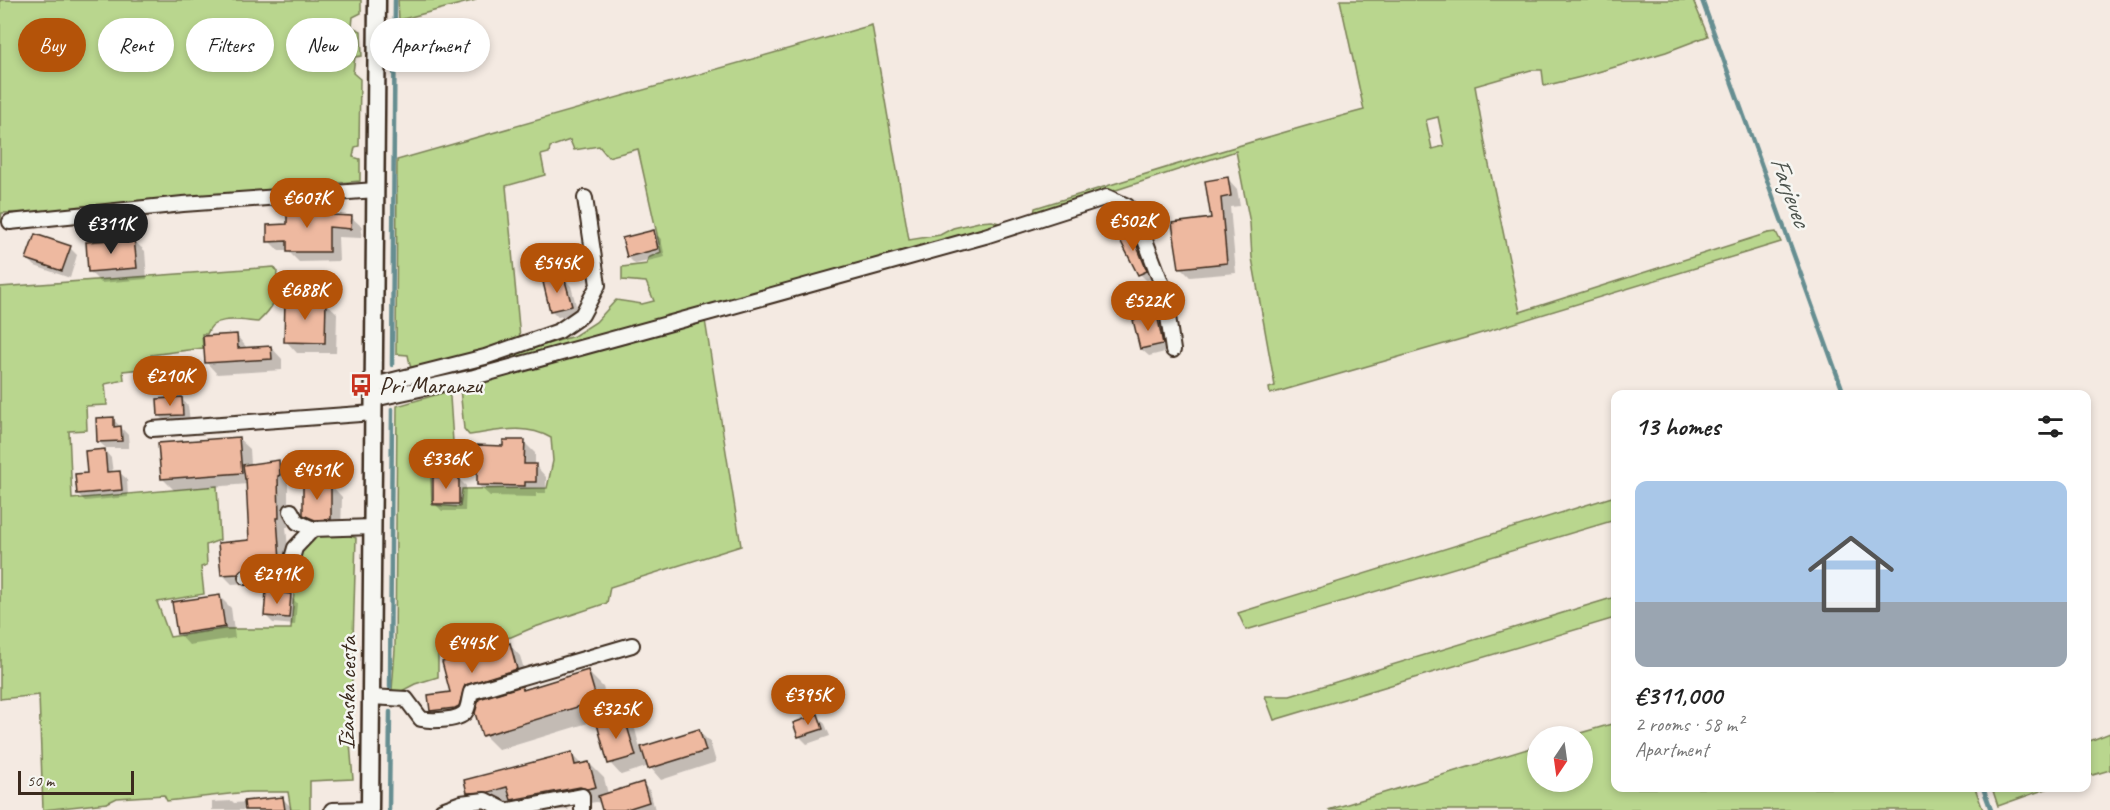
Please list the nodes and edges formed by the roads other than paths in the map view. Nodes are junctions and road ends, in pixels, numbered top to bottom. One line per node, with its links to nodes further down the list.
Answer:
1 (377, 0): 2 (street, Ižanska cesta)
2 (376, 190): 4 (street); 6 (street, Ižanska cesta)
3 (585, 198): 6 (street)
4 (10, 222)
5 (1173, 350): 6 (street)
6 (374, 399): 7 (street); 9 (street, Ižanska cesta)
7 (152, 429)
8 (291, 511): 10 (street)
9 (373, 527): 10 (street); 13 (street, Ižanska cesta)
10 (313, 529): 11 (street)
11 (246, 577)
12 (632, 645): 13 (street)
13 (371, 697): 14 (street, Ižanska cesta)
14 (370, 809): 15 (street)
15 (332, 810)
16 (442, 810): 17 (street)
17 (506, 810): 18 (street)
18 (582, 810)

